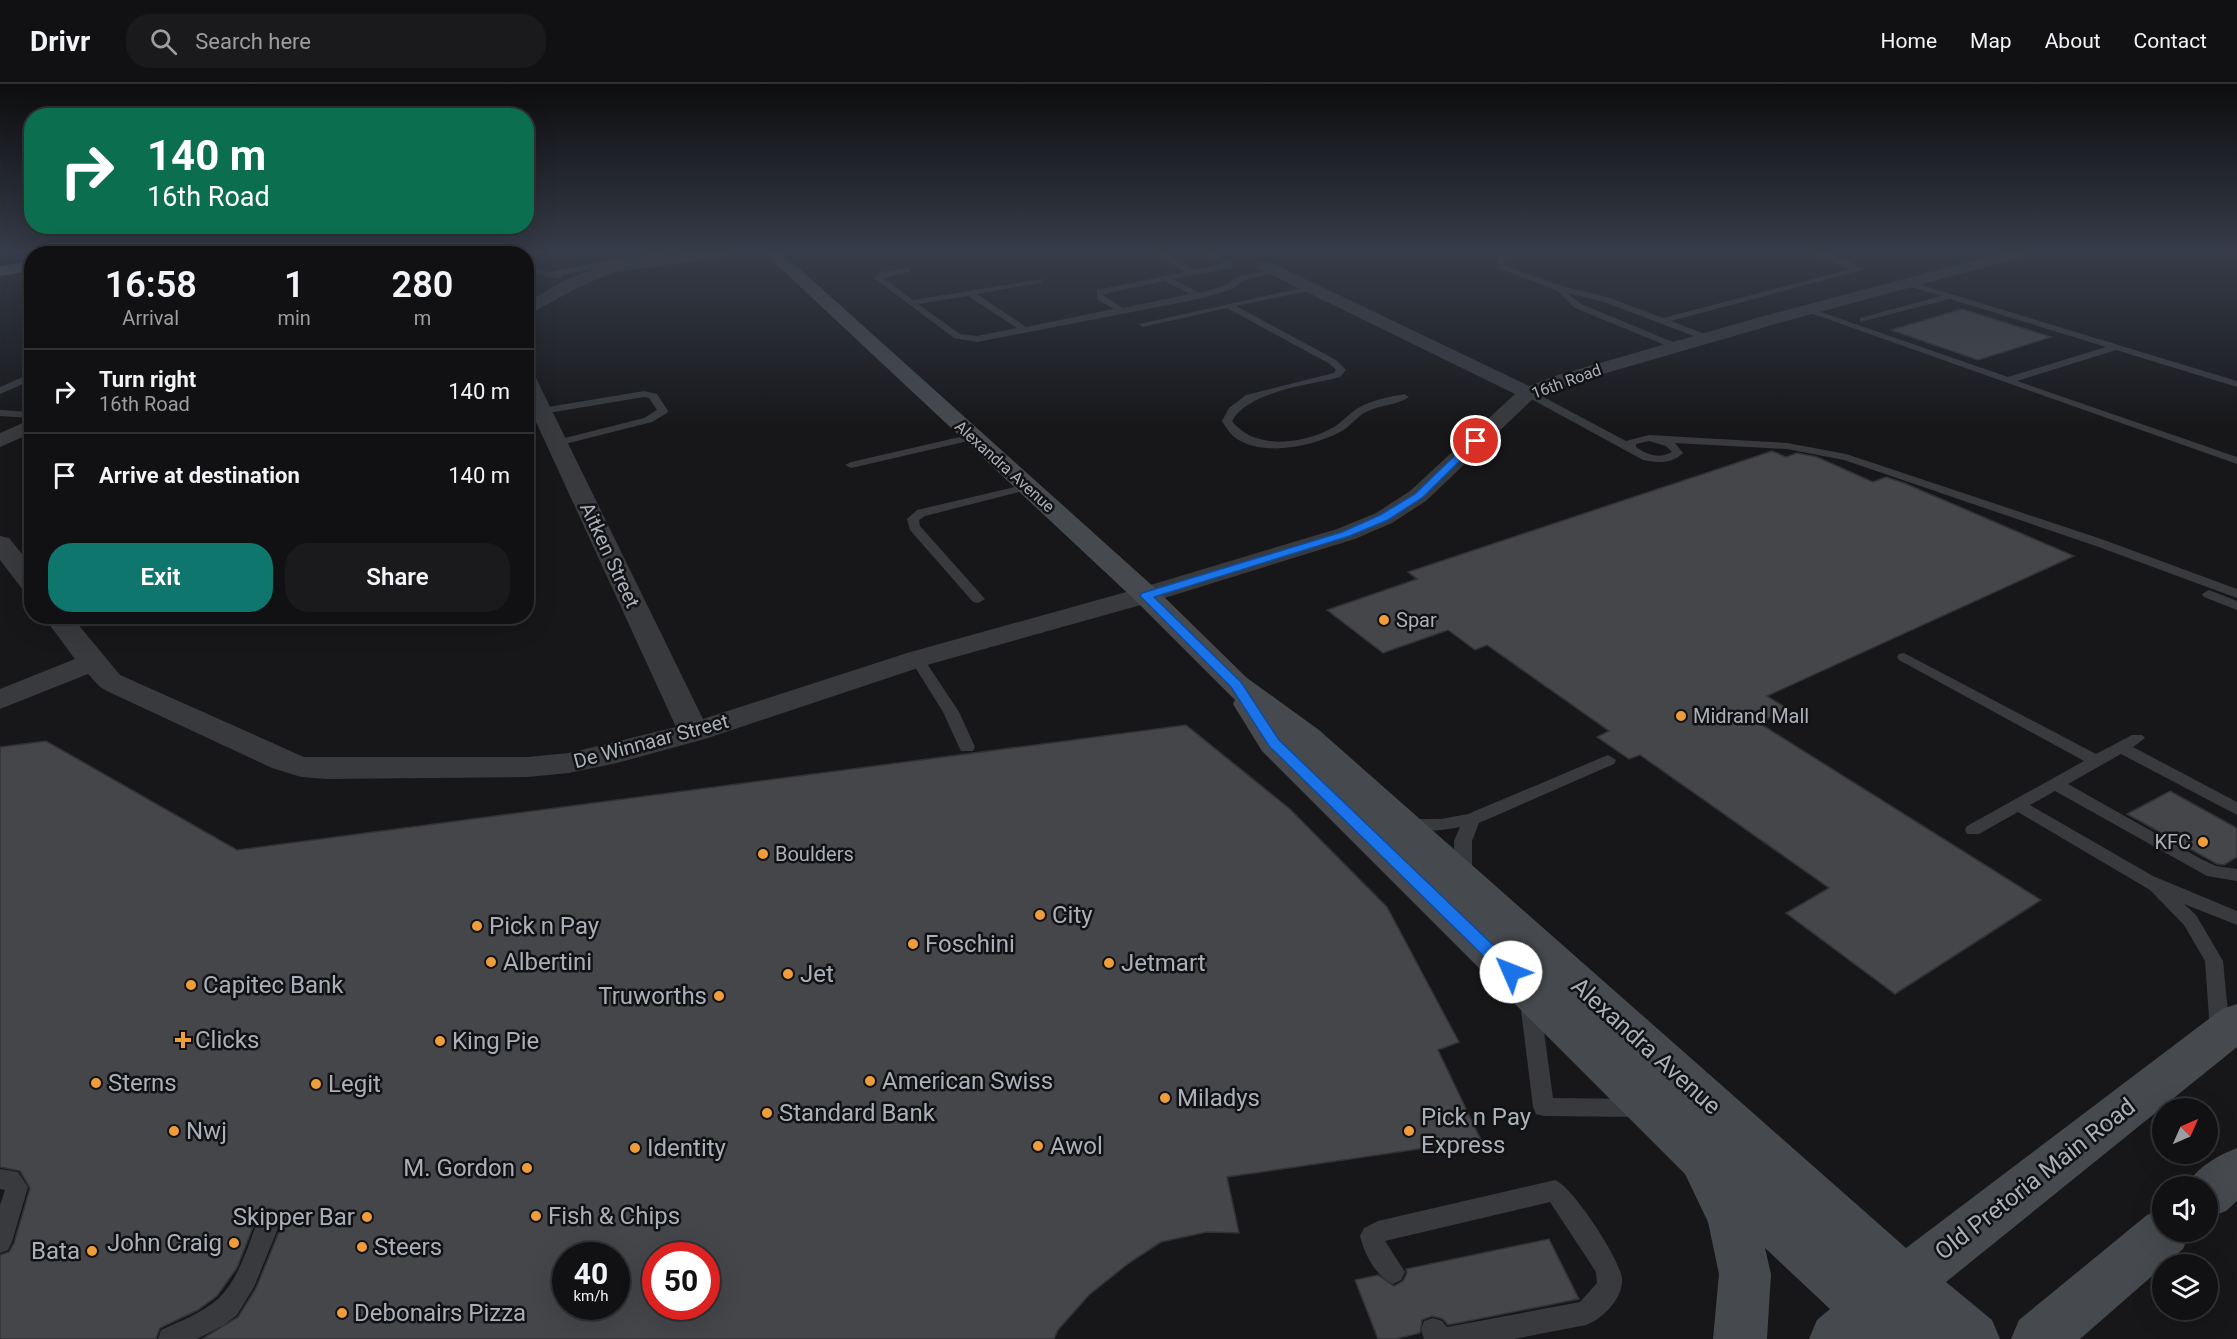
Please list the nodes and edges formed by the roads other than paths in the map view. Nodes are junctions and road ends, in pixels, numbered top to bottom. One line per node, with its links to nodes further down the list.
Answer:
1 (834, 310): 36 (main road, Alexandra Avenue)
2 (920, 310): 19 (lane)
3 (994, 310): 19 (lane)
4 (1129, 310): 14 (lane)
5 (1212, 310): 17 (lane)
6 (1236, 310): 30 (lane)
7 (1355, 310): 28 (street)
8 (1586, 310): 18 (lane)
9 (1632, 310): 16 (lane)
10 (1707, 310): 16 (lane)
11 (1806, 310): 21 (street, 16th Road); 25 (lane)
12 (1901, 310): 15 (lane)
13 (1994, 310): 23 (lane)
14 (1122, 311): 19 (lane)
15 (1863, 320)
16 (1663, 321): 21 (lane)
17 (1143, 324)
18 (1630, 328): 20 (lane); 22 (lane)
19 (1025, 330)
20 (1615, 332)
21 (1707, 338): 22 (street, 16th Road)
22 (1677, 346): 28 (street, 16th Road)
23 (2115, 347): 25 (lane); 26 (lane)
24 (24, 380): 27 (lane)
25 (2006, 381): 44 (lane)
26 (2237, 384)
27 (0, 391)
28 (1528, 393): 34 (lane); 51 (street, 16th Road)
29 (534, 394): 31 (street, Aitken Street)
30 (1404, 397)
31 (542, 411): 40 (street, Aitken Street); 40 (lane)
32 (0, 413): 33 (lane)
33 (24, 414)
34 (1575, 418): 37 (lane); 42 (lane)
35 (24, 429): 39 (street)
36 (973, 437): 45 (lane); 46 (main road, Alexandra Avenue)
37 (1642, 438): 38 (lane); 42 (lane)
38 (1657, 440): 41 (lane); 43 (lane)
39 (0, 441)
40 (557, 443): 60 (street, Aitken Street)
41 (1732, 445): 43 (lane); 48 (lane)
42 (1630, 448): 43 (lane)
43 (1677, 450)
44 (2237, 461)
45 (851, 465)
46 (1027, 487): 51 (main road, Alexandra Avenue); 52 (lane)
47 (0, 543): 49 (street)
48 (2100, 543): 50 (lane); 53 (lane)
49 (24, 574)
50 (2237, 594)
51 (1146, 596): 56 (street, De Winnaar Street); 58 (main road, Alexandra Avenue)
52 (978, 599)
53 (2237, 606)
54 (62, 624): 57 (street, De Winnaar Street)
55 (1904, 657): 65 (lane)
56 (917, 659): 60 (street, De Winnaar Street); 62 (lane)
57 (93, 662): 59 (street); 60 (street, De Winnaar Street)
58 (1236, 685): 70 (main road, Alexandra Avenue); 76 (main road, Alexandra Avenue)
59 (0, 700)
60 (694, 732)
61 (2138, 738): 63 (lane)
62 (967, 747)
63 (2121, 747): 65 (lane); 68 (lane)
64 (1608, 760): 69 (lane)
65 (2096, 761): 66 (lane)
66 (2056, 784): 67 (lane); 72 (lane)
67 (2018, 804): 71 (lane); 74 (lane)
68 (2237, 809)
69 (1472, 819): 70 (lane); 73 (lane)
70 (1400, 823): 73 (main road, Alexandra Avenue)
71 (1973, 830)
72 (2237, 875)
73 (1463, 880): 87 (main road, Alexandra Avenue)
74 (2147, 881): 75 (lane); 77 (lane)
75 (2237, 918)
76 (1528, 989): 78 (main road, Alexandra Avenue); 78 (lane)
77 (2228, 1029): 87 (main road, Old Pretoria Main Road)
78 (1652, 1108): 79 (main road, Alexandra Avenue)
79 (1698, 1155): 87 (main road, Alexandra Avenue); 90 (main road)
80 (2237, 1170): 82 (main road)
81 (0, 1179): 84 (lane)
82 (2218, 1186)
83 (269, 1221): 89 (lane)
84 (0, 1242)
85 (2153, 1242): 92 (main road)
86 (1392, 1272): 88 (lane)
87 (1879, 1318): 91 (main road, Alexandra Avenue)
88 (1441, 1336)
89 (170, 1339)
90 (1740, 1339)
91 (1973, 1339)
92 (2038, 1339)

